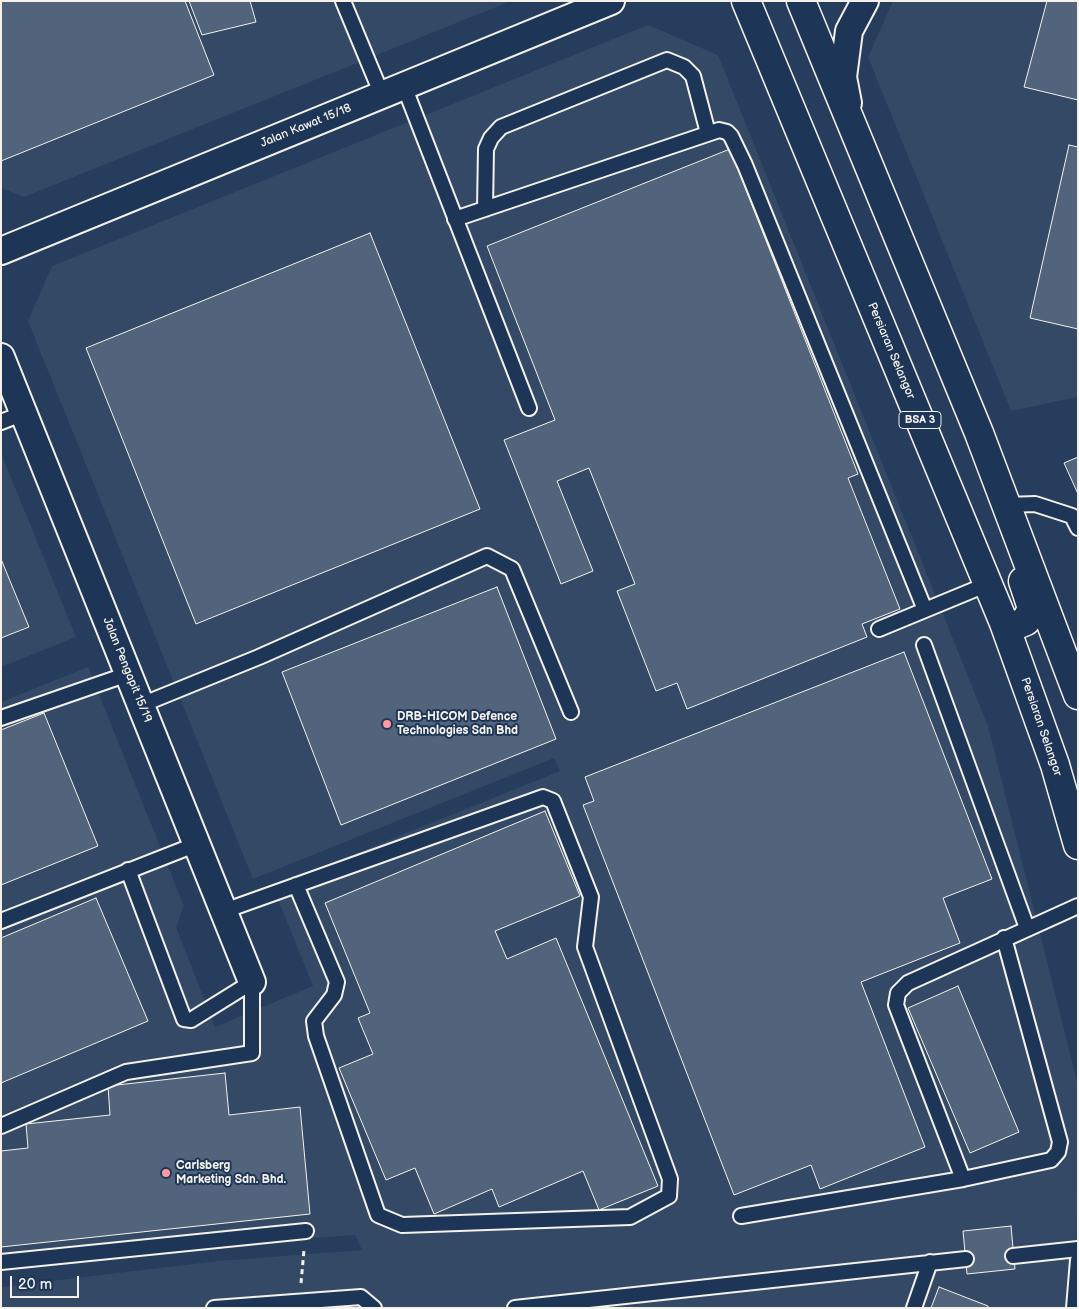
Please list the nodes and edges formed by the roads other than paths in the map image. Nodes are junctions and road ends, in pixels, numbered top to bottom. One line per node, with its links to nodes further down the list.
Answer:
1 (343, 1): 6 (lane)
2 (611, 1): 6 (street, Jalan Kawat 15/18)
3 (746, 1): 17 (main road, Persiaran Selangor / BSA 3)
4 (801, 1): 7 (main road)
5 (865, 1): 7 (street)
6 (393, 91): 10 (lane); 11 (street, Jalan Kawat 15/18)
7 (853, 128): 15 (main road)
8 (708, 133): 9 (lane); 9 (lane); 18 (lane)
9 (485, 210): 10 (lane)
10 (455, 219): 13 (lane)
11 (1, 251)
12 (1, 357): 14 (street, Jalan Pengapit 15/19)
13 (529, 408)
14 (12, 417): 22 (street, Jalan Pengapit 15/19)
15 (1007, 505): 16 (lane); 19 (main road); 23 (main road)
16 (1078, 528)
17 (988, 584): 18 (lane); 19 (main road, Persiaran Selangor / BSA 3)
18 (925, 610): 20 (lane)
19 (1004, 623): 28 (main road, Persiaran Selangor / BSA 3)
20 (880, 629)
21 (924, 645): 34 (lane)
22 (128, 674): 24 (street, Jalan Pengapit 15/19); 26 (lane)
23 (1078, 695)
24 (141, 705): 25 (lane); 27 (street, Jalan Pengapit 15/19)
25 (571, 712)
26 (1, 718)
27 (197, 844): 29 (lane); 32 (street, Jalan Pengapit 15/19)
28 (1078, 846)
29 (128, 870): 33 (lane); 36 (lane)
30 (296, 886): 30 (lane); 32 (lane)
31 (1078, 906): 34 (lane)
32 (224, 911): 36 (street, Jalan Pengapit 15/19)
33 (1, 921)
34 (1027, 928): 35 (lane)
35 (1004, 938): 38 (lane); 38 (lane)
36 (252, 982): 37 (lane)
37 (1, 1126)
38 (963, 1178): 39 (lane)
39 (741, 1216)
40 (306, 1231): 45 (lane)
41 (1078, 1249): 42 (lane)
42 (1013, 1256)
43 (966, 1259): 46 (lane)
44 (1078, 1260): 51 (lane)
45 (1, 1262)
46 (930, 1262): 49 (lane); 50 (lane)
47 (214, 1308): 48 (lane)
48 (374, 1308)
49 (515, 1308)
50 (914, 1308)
51 (1074, 1308)

